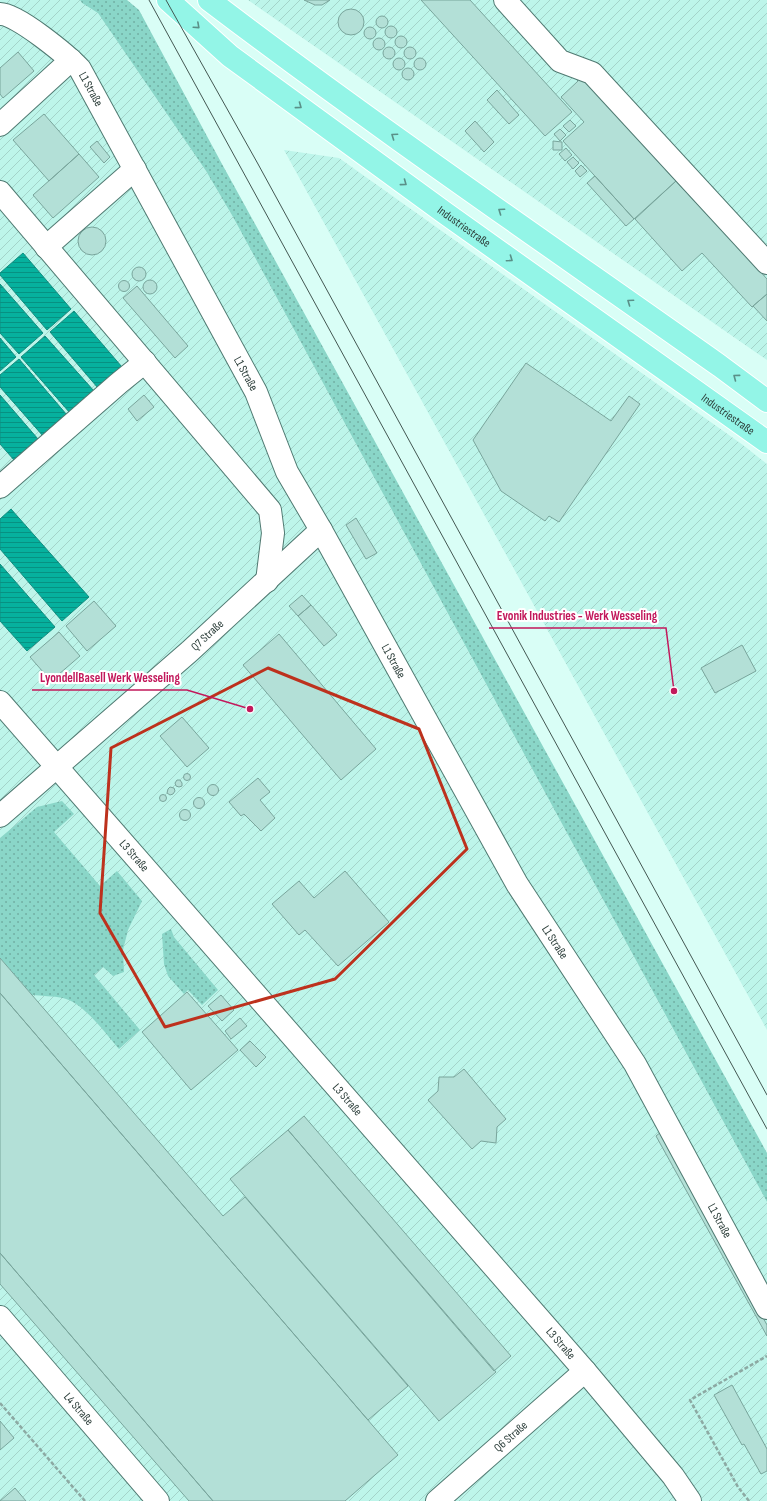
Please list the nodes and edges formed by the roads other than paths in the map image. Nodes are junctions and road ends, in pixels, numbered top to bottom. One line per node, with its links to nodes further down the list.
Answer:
1 (168, 0): 13 (main road, Industriestraße, one-way to 13)
2 (209, 0): 12 (main road, one-way to 2)
3 (505, 0): 10 (lane)
4 (0, 14): 5 (lane, L1 Straße)
5 (71, 60): 6 (lane); 7 (lane, L1 Straße)
6 (0, 125)
7 (135, 169): 9 (lane); 15 (lane, L1 Straße)
8 (0, 192): 9 (lane)
9 (46, 247): 11 (lane)
10 (767, 264)
11 (145, 362): 14 (lane); 16 (lane)
12 (767, 401)
13 (766, 443)
14 (0, 487)
15 (321, 530): 16 (lane, Q7 Straße); 20 (lane, L1 Straße)
16 (267, 581): 18 (lane, Q7 Straße)
17 (0, 702): 18 (lane, L3 Straße)
18 (57, 767): 19 (lane, Q7 Straße); 22 (lane, L3 Straße)
19 (0, 816)
20 (767, 1308)
21 (0, 1317): 23 (lane, L4 Straße)
22 (585, 1371): 24 (lane, Q6 Straße); 25 (lane, L3 Straße)
23 (158, 1501)
24 (437, 1501)
25 (690, 1501)

